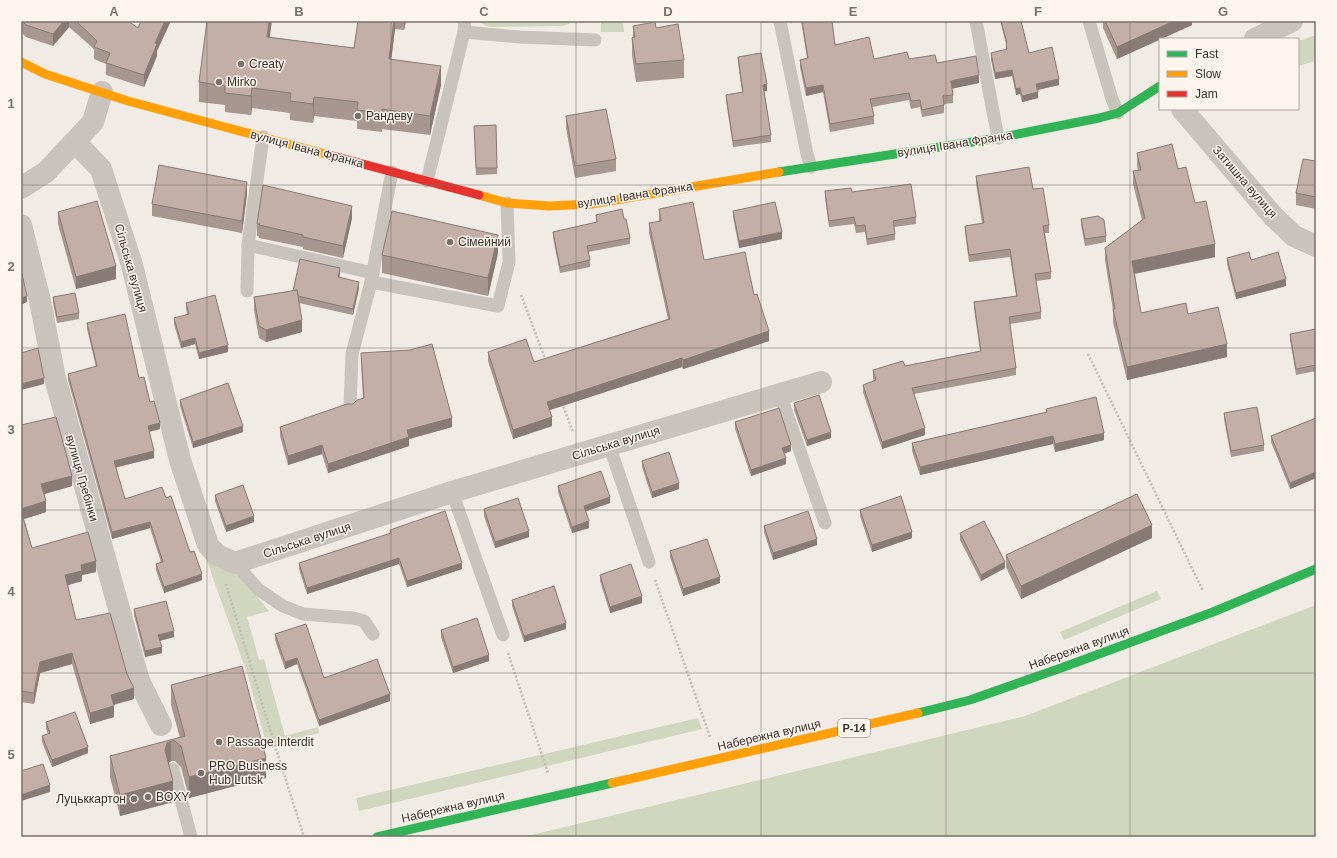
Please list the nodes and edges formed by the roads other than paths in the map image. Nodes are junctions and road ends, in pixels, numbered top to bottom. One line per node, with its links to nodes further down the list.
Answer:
1 (780, 21): 16 (lane)
2 (976, 21): 14 (lane)
3 (1089, 21): 12 (lane)
4 (1292, 21): 6 (street)
5 (464, 26): 7 (lane); 18 (lane)
6 (1257, 38)
7 (595, 40)
8 (21, 62): 10 (street, вулиця Івана Франка)
9 (1159, 87): 12 (street, вулиця Івана Франка)
10 (102, 92): 13 (street, вулиця Івана Франка); 15 (street)
11 (1183, 110): 23 (street, Затишна вулиця)
12 (1118, 112): 14 (street, вулиця Івана Франка)
13 (263, 137): 17 (street, вулиця Івана Франка); 22 (lane)
14 (998, 138): 16 (street, вулиця Івана Франка)
15 (75, 142): 19 (street); 32 (street, Сільська вулиця)
16 (811, 167): 20 (street, вулиця Івана Франка)
17 (392, 172): 18 (street, вулиця Івана Франка); 24 (lane)
18 (426, 181): 20 (street, вулиця Івана Франка)
19 (21, 188)
20 (507, 203): 24 (lane)
21 (21, 225): 37 (street, вулиця Гребінки)
22 (248, 245): 24 (lane); 25 (lane)
23 (1316, 246)
24 (372, 277): 28 (lane)
25 (247, 291)
26 (820, 382): 27 (street, Сільська вулиця)
27 (780, 394): 29 (street, Сільська вулиця); 31 (lane)
28 (350, 406)
29 (609, 445): 30 (street, Сільська вулиця); 33 (lane)
30 (452, 492): 32 (street, Сільська вулиця); 36 (lane)
31 (825, 523)
32 (226, 559): 35 (lane)
33 (649, 562)
34 (1316, 569): 40 (street, Набережна вулиця / Р-14)
35 (373, 634)
36 (502, 635)
37 (161, 725)
38 (173, 769): 39 (lane)
39 (191, 837)
40 (377, 837)

